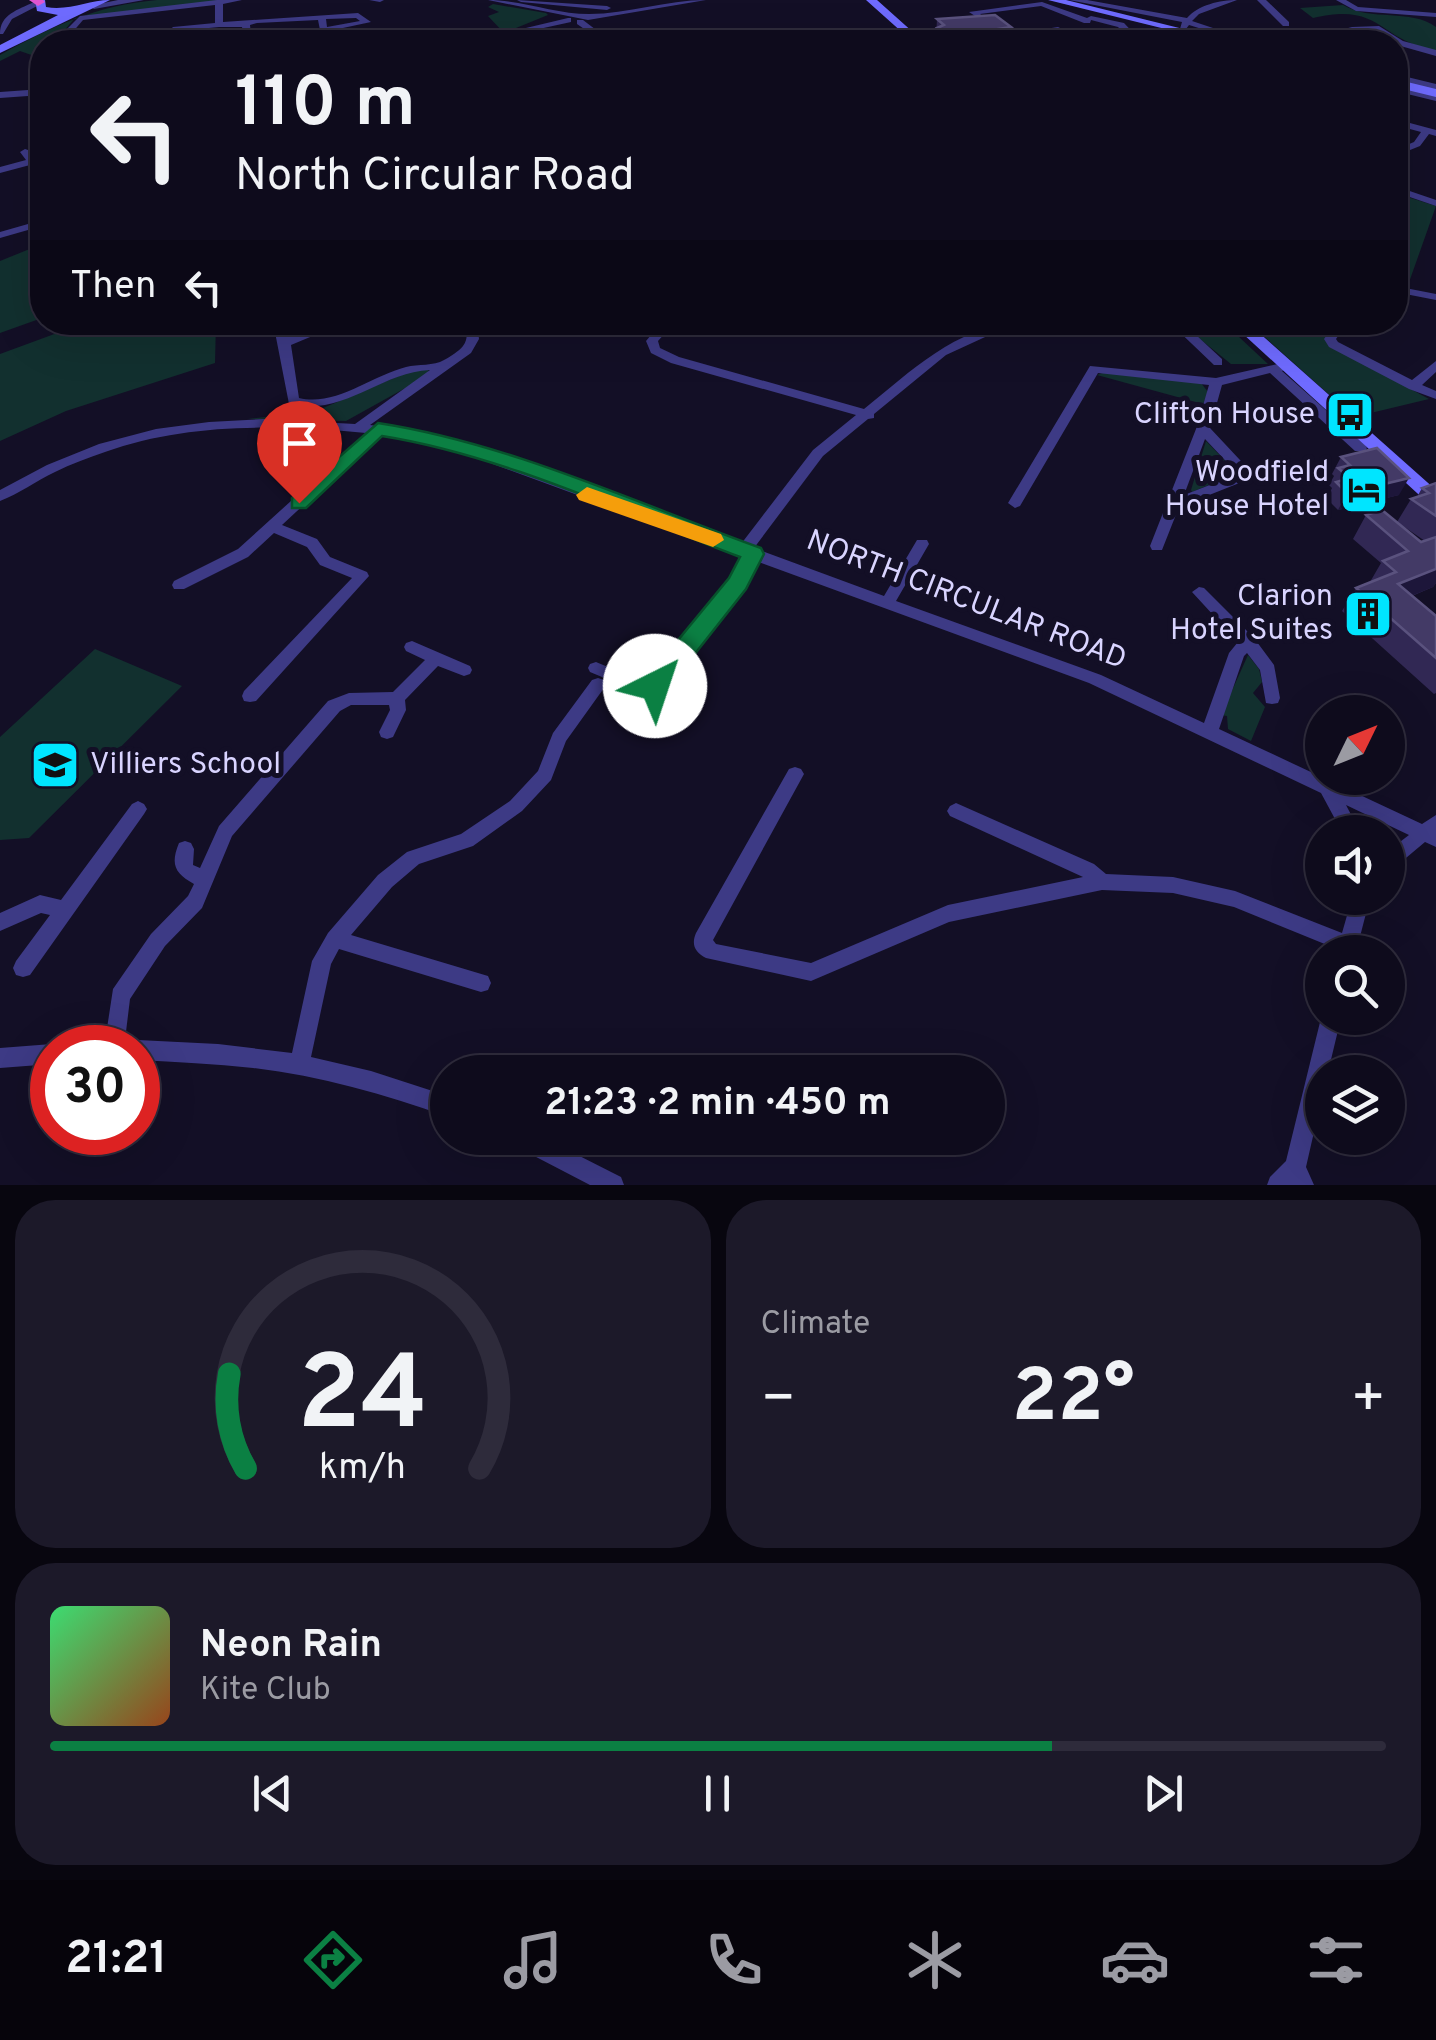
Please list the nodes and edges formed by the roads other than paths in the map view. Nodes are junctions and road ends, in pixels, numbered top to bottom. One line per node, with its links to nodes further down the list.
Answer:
1 (139, 0): 14 (street)
2 (238, 0): 15 (street)
3 (492, 0): 23 (street)
4 (521, 0): 17 (street)
5 (701, 0): 23 (street)
6 (871, 0): 38 (main road)
7 (1053, 0): 22 (main road)
8 (1073, 0): 20 (street)
9 (1147, 0): 20 (street)
10 (1233, 0): 29 (street)
11 (1260, 0): 27 (street)
12 (1340, 0): 19 (street)
13 (1021, 2): 22 (street); 24 (street)
14 (99, 3): 18 (main road)
15 (218, 3): 28 (street); 33 (street)
16 (40, 5): 18 (main road); 31 (main road); 46 (street)
17 (607, 8)
18 (74, 11): 32 (main road)
19 (1436, 15)
20 (1160, 16): 29 (street)
21 (321, 17): 21 (street); 26 (street)
22 (1093, 17): 29 (main road); 39 (street); 40 (street)
23 (575, 18): 36 (street); 37 (street)
24 (981, 18)
25 (1370, 18): 30 (street)
26 (246, 24): 28 (street); 35 (street)
27 (1286, 24)
28 (219, 26): 34 (street)
29 (1186, 28): 41 (street); 42 (main road); 43 (street)
30 (1380, 28): 44 (street); 45 (street)
31 (33, 30)
32 (36, 30)
33 (70, 30)
34 (176, 30)
35 (247, 30)
36 (522, 30)
37 (592, 30)
38 (905, 30)
39 (1050, 30)
40 (1120, 30)
41 (1190, 30)
42 (1192, 30)
43 (1195, 30)
44 (1347, 30)
45 (1383, 30)
46 (0, 32)
47 (30, 33): 49 (main road)
48 (1408, 45): 50 (street)
49 (0, 50)
50 (1436, 53)
51 (1408, 87): 54 (main road)
52 (30, 93): 53 (street)
53 (0, 96)
54 (1436, 96): 55 (street)
55 (1428, 130): 56 (street)
56 (1408, 147)
57 (30, 157): 58 (street)
58 (0, 170)
59 (1408, 193): 60 (street)
60 (1436, 202)
61 (30, 226): 62 (street)
62 (0, 235)
63 (1408, 292): 64 (street)
64 (1436, 297)
65 (282, 335): 73 (street)
66 (307, 335): 73 (street)
67 (473, 335): 76 (street)
68 (656, 335): 81 (street)
69 (976, 335): 81 (street)
70 (1190, 335): 74 (street)
71 (1249, 335): 77 (main road)
72 (1333, 335): 79 (street)
73 (284, 344): 76 (street)
74 (1218, 362)
75 (1436, 364): 79 (street)
76 (444, 368): 82 (street)
77 (1279, 368): 78 (street); 85 (street); 87 (main road)
78 (1216, 382): 84 (street); 88 (street)
79 (1414, 386): 80 (street)
80 (1436, 394)
81 (869, 415): 93 (street)
82 (360, 426): 83 (street, NORTH CIRCULAR ROAD); 86 (street, NORTH CIRCULAR ROAD)
83 (378, 429): 90 (street); 93 (street, NORTH CIRCULAR ROAD)
84 (1203, 429): 89 (street); 89 (street)
85 (1360, 448)
86 (0, 496)
87 (1436, 500)
88 (1015, 502)
89 (1174, 504): 92 (street)
90 (273, 527): 94 (street); 101 (street)
91 (922, 544): 96 (street)
92 (1157, 546)
93 (748, 552): 96 (street, NORTH CIRCULAR ROAD); 119 (street)
94 (179, 585)
95 (1199, 592): 97 (street)
96 (888, 602): 104 (street, NORTH CIRCULAR ROAD)
97 (1248, 642): 103 (street); 104 (street)
98 (412, 647): 99 (street)
99 (436, 658): 100 (street); 102 (street)
100 (464, 670)
101 (250, 696)
102 (397, 698): 105 (street); 114 (street)
103 (1272, 698)
104 (1210, 730): 107 (street, NORTH CIRCULAR ROAD)
105 (387, 732)
106 (794, 774): 115 (street)
107 (1305, 776)
108 (1346, 795): 111 (street, NORTH CIRCULAR ROAD)
109 (138, 810): 116 (street)
110 (956, 811): 115 (street)
111 (1433, 832): 113 (street)
112 (185, 849): 114 (street)
113 (1405, 851)
114 (204, 880): 122 (street)
115 (1102, 882): 118 (street)
116 (65, 910): 117 (street); 120 (street)
117 (0, 922)
118 (1317, 935)
119 (335, 939): 121 (street); 127 (street)
120 (23, 968)
121 (481, 983)
122 (117, 1025)
123 (1327, 1035): 130 (street)
124 (160, 1050): 127 (street)
125 (30, 1056): 126 (street)
126 (0, 1058)
127 (300, 1062): 128 (street)
128 (430, 1099)
129 (555, 1155): 131 (street)
130 (1299, 1176): 132 (street)
131 (612, 1185)
132 (1278, 1185)

